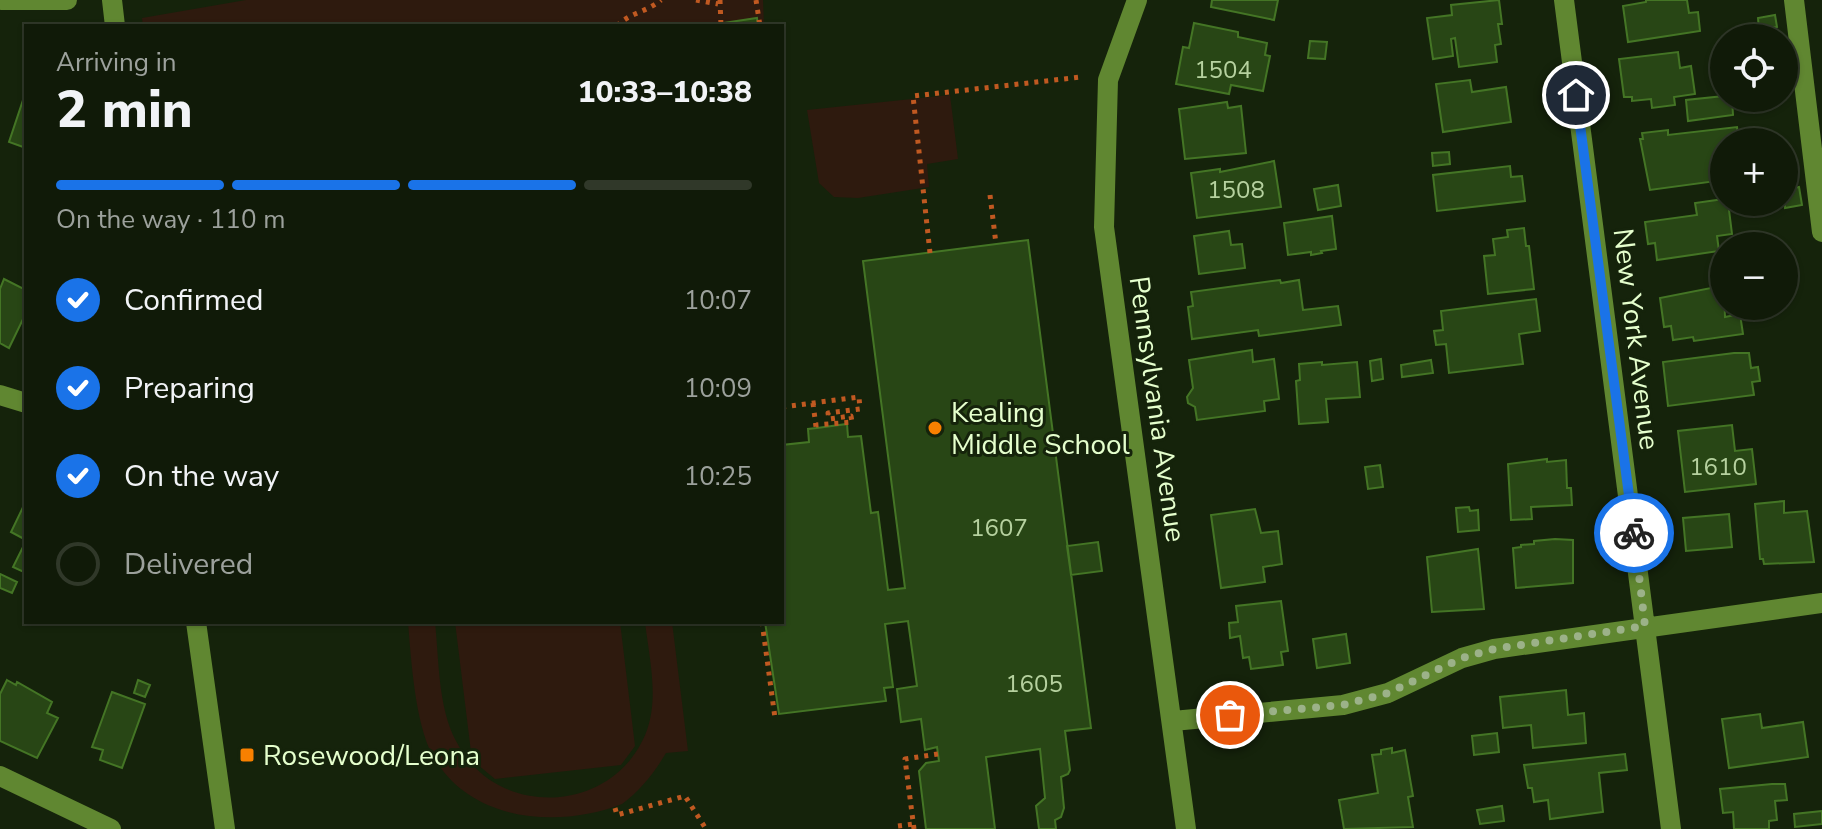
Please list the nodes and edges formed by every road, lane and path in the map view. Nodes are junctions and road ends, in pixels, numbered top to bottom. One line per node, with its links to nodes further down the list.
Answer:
1 (2, 0): 2 (street)
2 (67, 0)
3 (112, 0): 11 (street)
4 (661, 0): 12 (path)
5 (696, 0): 10 (path)
6 (756, 0): 14 (path)
7 (1137, 0): 29 (street, Pennsylvania Avenue)
8 (1564, 0): 27 (street, New York Avenue)
9 (1794, 0): 17 (street)
10 (719, 2): 13 (path)
11 (115, 24)
12 (619, 24)
13 (721, 24)
14 (760, 24)
15 (1081, 77): 19 (path)
16 (990, 195): 18 (path)
17 (1822, 232)
18 (996, 244)
19 (930, 253)
20 (0, 395): 21 (street)
21 (24, 402)
22 (813, 403): 22 (path); 23 (path)
23 (784, 407)
24 (1822, 603): 27 (street)
25 (196, 624): 36 (street)
26 (762, 624): 28 (path)
27 (1645, 626): 29 (street); 39 (street, New York Avenue)
28 (775, 718)
29 (1173, 721): 38 (street, Pennsylvania Avenue)
30 (938, 754): 34 (path)
31 (0, 776): 35 (street)
32 (615, 808): 37 (path)
33 (898, 826): 34 (path)
34 (914, 827)
35 (111, 829)
36 (225, 829)
37 (706, 829)
38 (1186, 829)
39 (1671, 829)

